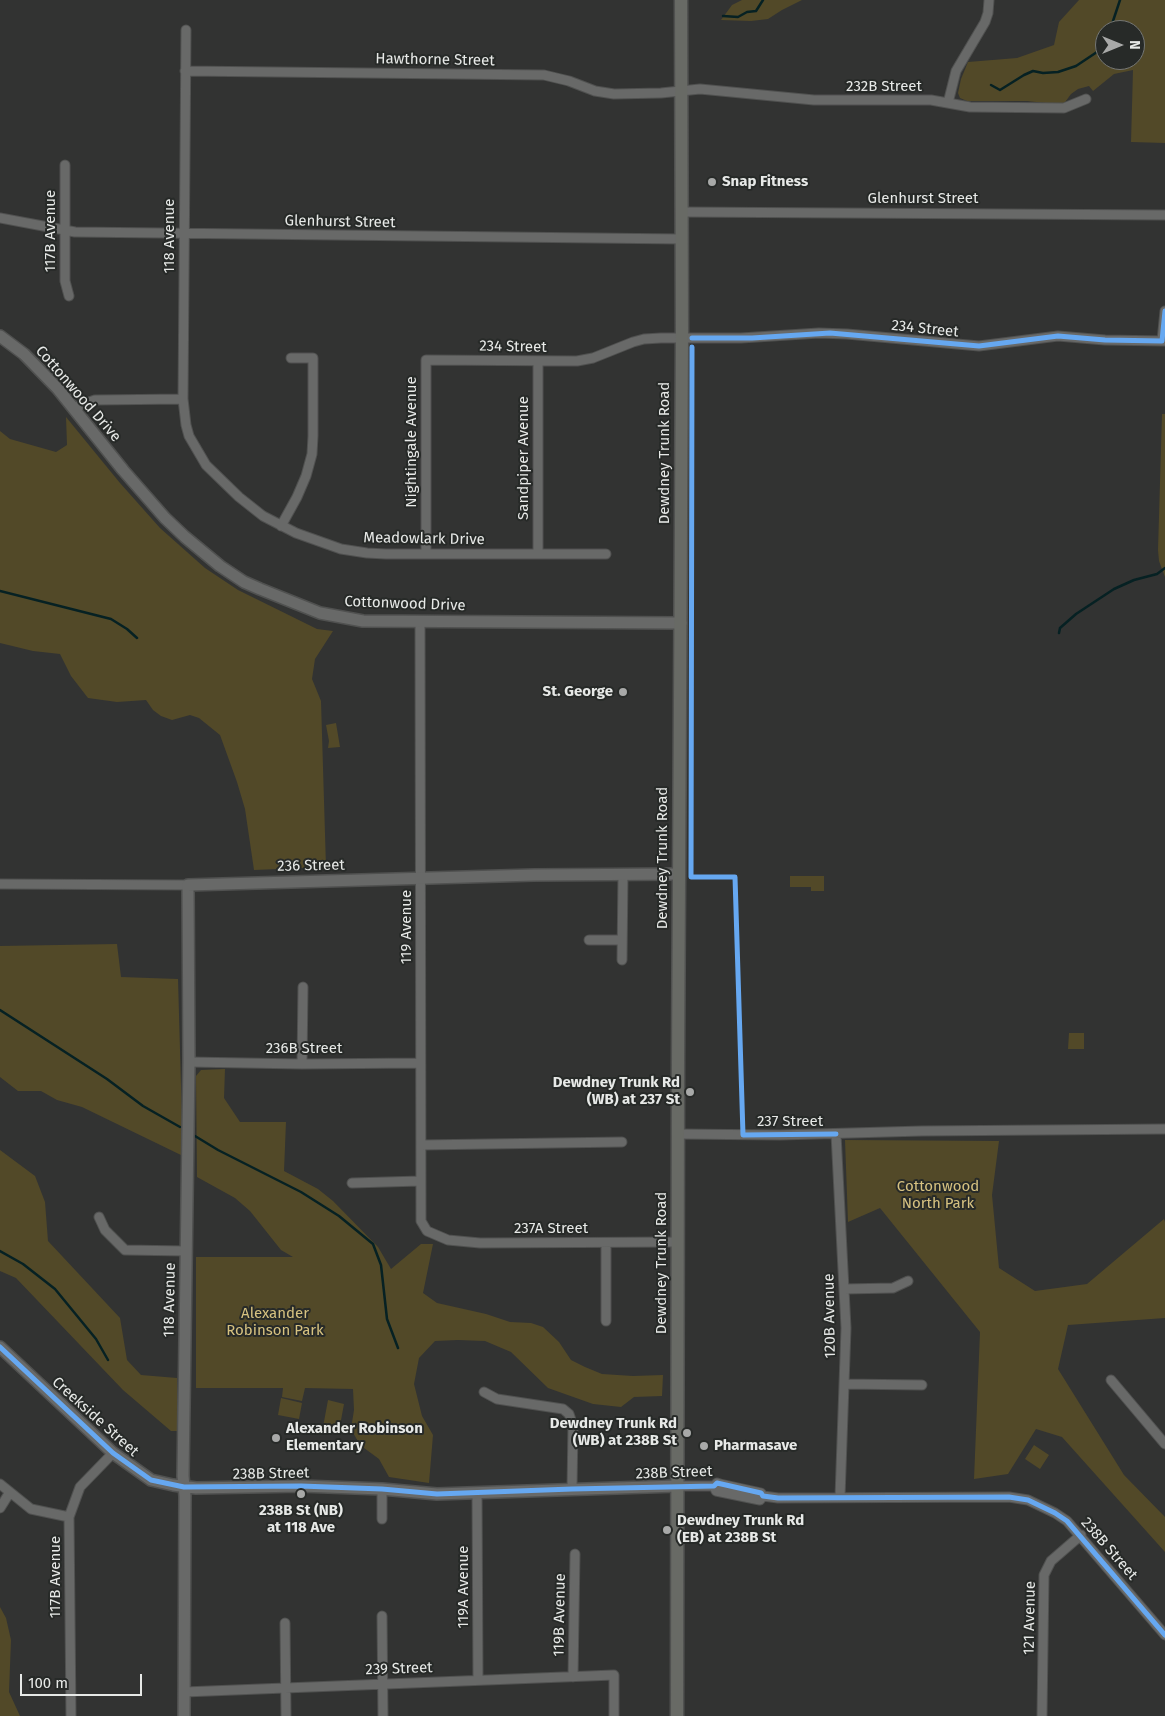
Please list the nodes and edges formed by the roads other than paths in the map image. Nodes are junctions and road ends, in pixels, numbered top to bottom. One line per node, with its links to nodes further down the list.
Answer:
1 (680, 0): 5 (main road, Dewdney Trunk Road)
2 (989, 0): 7 (street)
3 (186, 30): 4 (street, 118 Avenue)
4 (185, 71): 5 (street, Hawthorne Street); 13 (street, 118 Avenue)
5 (680, 90): 7 (street, 232B Street); 9 (main road, Dewdney Trunk Road)
6 (1086, 99): 7 (street, 232B Street)
7 (948, 103)
8 (65, 165): 12 (street, 117B Avenue)
9 (681, 212): 10 (street, Glenhurst Street); 14 (main road, Dewdney Trunk Road)
10 (1165, 215)
11 (0, 218): 12 (street, Glenhurst Street)
12 (65, 231): 13 (street, Glenhurst Street); 15 (street, 117B Avenue)
13 (185, 234): 14 (street, Glenhurst Street); 23 (street, 118 Avenue)
14 (681, 239): 18 (main road, Dewdney Trunk Road)
15 (69, 296)
16 (1165, 311): 19 (street)
17 (0, 336): 24 (street, Cottonwood Drive)
18 (682, 338): 19 (street, 234 Street); 22 (street, 234 Street); 31 (main road, Dewdney Trunk Road)
19 (1163, 340)
20 (292, 358): 26 (street)
21 (426, 360): 22 (street, 234 Street); 27 (street, Nightingale Avenue)
22 (538, 362): 28 (street, Sandpiper Avenue)
23 (183, 399): 24 (street); 25 (street, 118 Avenue)
24 (74, 408): 30 (street, Cottonwood Drive)
25 (191, 441): 26 (street, Meadowlark Drive)
26 (281, 526): 27 (street, Meadowlark Drive)
27 (426, 554): 28 (street, Meadowlark Drive)
28 (538, 554): 29 (street, Meadowlark Drive)
29 (606, 554)
30 (420, 622): 31 (street, Cottonwood Drive); 34 (street, 119 Avenue)
31 (681, 623): 33 (main road, Dewdney Trunk Road)
32 (623, 874): 33 (street, 236 Street); 34 (street, 236 Street); 38 (street)
33 (679, 874): 45 (main road, Dewdney Trunk Road)
34 (420, 879): 36 (street, 236 Street); 42 (street, 119 Avenue)
35 (0, 884): 36 (street, 236 Street)
36 (188, 885): 41 (street, 118 Avenue)
37 (589, 940): 38 (street)
38 (622, 940): 39 (street)
39 (622, 960)
40 (303, 987): 43 (street)
41 (188, 1062): 43 (street, 236B Street); 55 (street, 118 Avenue)
42 (420, 1062): 43 (street, 236B Street); 48 (street, 119 Avenue)
43 (302, 1064)
44 (1165, 1129): 46 (street, 237 Street)
45 (678, 1134): 46 (street, 237 Street); 53 (main road, Dewdney Trunk Road)
46 (836, 1134): 57 (street, 120B Avenue)
47 (622, 1142): 48 (street)
48 (421, 1145): 49 (street, 119 Avenue)
49 (420, 1181): 50 (street); 52 (street, 119 Avenue)
50 (352, 1183)
51 (99, 1217): 55 (street)
52 (427, 1231): 54 (street, 237A Street)
53 (678, 1242): 54 (street, 237A Street); 67 (main road, Dewdney Trunk Road)
54 (606, 1243): 58 (street)
55 (186, 1250): 68 (street, 118 Avenue)
56 (908, 1281): 57 (street)
57 (844, 1289): 61 (street, 120B Avenue)
58 (606, 1321)
59 (0, 1347): 65 (street, Creekside Street)
60 (1111, 1380): 64 (street)
61 (844, 1384): 62 (street); 73 (street, 120B Avenue)
62 (922, 1385)
63 (484, 1392): 70 (street)
64 (1165, 1444)
65 (113, 1453): 68 (street, Creekside Street); 75 (street, 117B Avenue)
66 (0, 1484): 71 (street)
67 (677, 1486): 70 (street, 238B Street); 73 (street, 238B Street); 92 (main road, Dewdney Trunk Road)
68 (184, 1487): 69 (street, 238B Street); 86 (street, 118 Avenue)
69 (382, 1489): 72 (street, 238B Street); 76 (street)
70 (572, 1489): 72 (street, 238B Street)
71 (10, 1492): 74 (street); 75 (street)
72 (477, 1493): 83 (street, 119A Avenue)
73 (840, 1497): 77 (street, 238B Street)
74 (0, 1508)
75 (69, 1517): 87 (street, 117B Avenue)
76 (382, 1519)
77 (1081, 1535): 81 (street, 238B Street); 93 (street, 121 Avenue)
78 (574, 1554): 82 (street, 119B Avenue)
79 (382, 1616): 84 (street)
80 (286, 1623): 85 (street)
81 (1165, 1635)
82 (573, 1677): 83 (street, 239 Street); 91 (street, 239 Street)
83 (478, 1680): 84 (street, 239 Street)
84 (382, 1684): 85 (street, 239 Street); 90 (street)
85 (286, 1688): 86 (street, 239 Street); 89 (street)
86 (184, 1692): 88 (street, 118 Avenue)
87 (70, 1716)
88 (184, 1716)
89 (286, 1716)
90 (383, 1716)
91 (614, 1716)
92 (677, 1716)
93 (1042, 1716)

